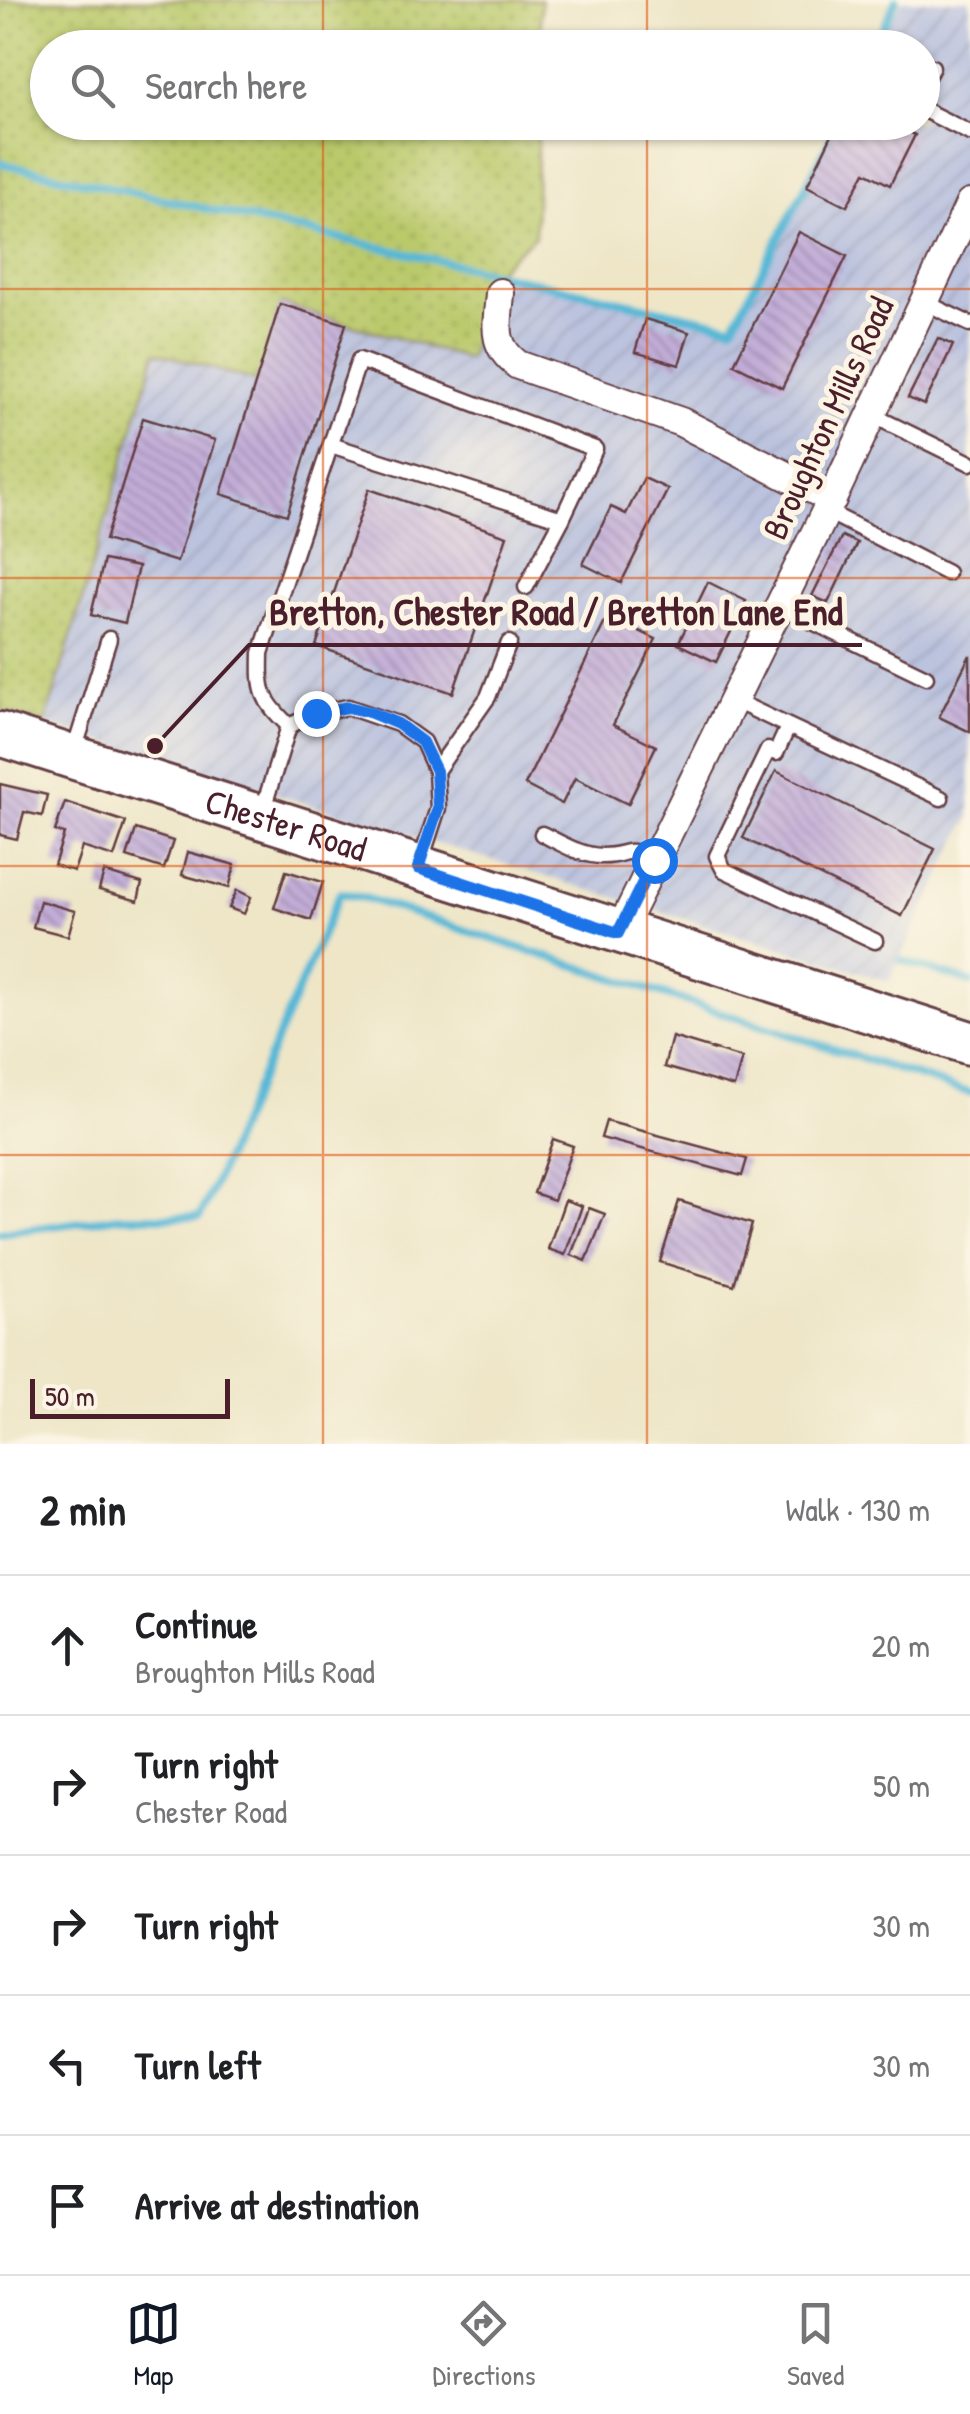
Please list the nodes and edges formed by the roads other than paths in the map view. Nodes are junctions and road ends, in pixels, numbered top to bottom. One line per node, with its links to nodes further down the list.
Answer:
1 (940, 119): 2 (lane)
2 (970, 133)
3 (970, 204): 5 (street, Broughton Mills Road)
4 (500, 293): 10 (street)
5 (924, 302): 6 (lane); 7 (street, Broughton Mills Road)
6 (970, 324)
7 (872, 414): 9 (lane); 10 (street, Broughton Mills Road)
8 (330, 445): 11 (lane); 11 (lane); 19 (lane)
9 (970, 463)
10 (829, 505): 12 (lane); 14 (street, Broughton Mills Road)
11 (562, 519): 13 (lane)
12 (947, 573)
13 (526, 587)
14 (780, 606): 17 (lane); 18 (street, Broughton Mills Road)
15 (110, 639): 22 (lane)
16 (509, 642): 23 (lane)
17 (926, 677)
18 (733, 700): 20 (lane); 27 (street, Broughton Mills Road)
19 (289, 726): 23 (lane); 25 (lane)
20 (788, 727): 24 (lane); 30 (lane)
21 (0, 734): 22 (main road, Chester Road)
22 (72, 757): 25 (main road, Chester Road)
23 (436, 771): 28 (lane)
24 (941, 798)
25 (260, 818): 28 (main road, Chester Road)
26 (542, 834): 27 (lane)
27 (654, 860): 29 (street, Broughton Mills Road)
28 (418, 868): 29 (main road, Chester Road)
29 (618, 933): 31 (main road, Chester Road)
30 (875, 941)
31 (970, 1042)

